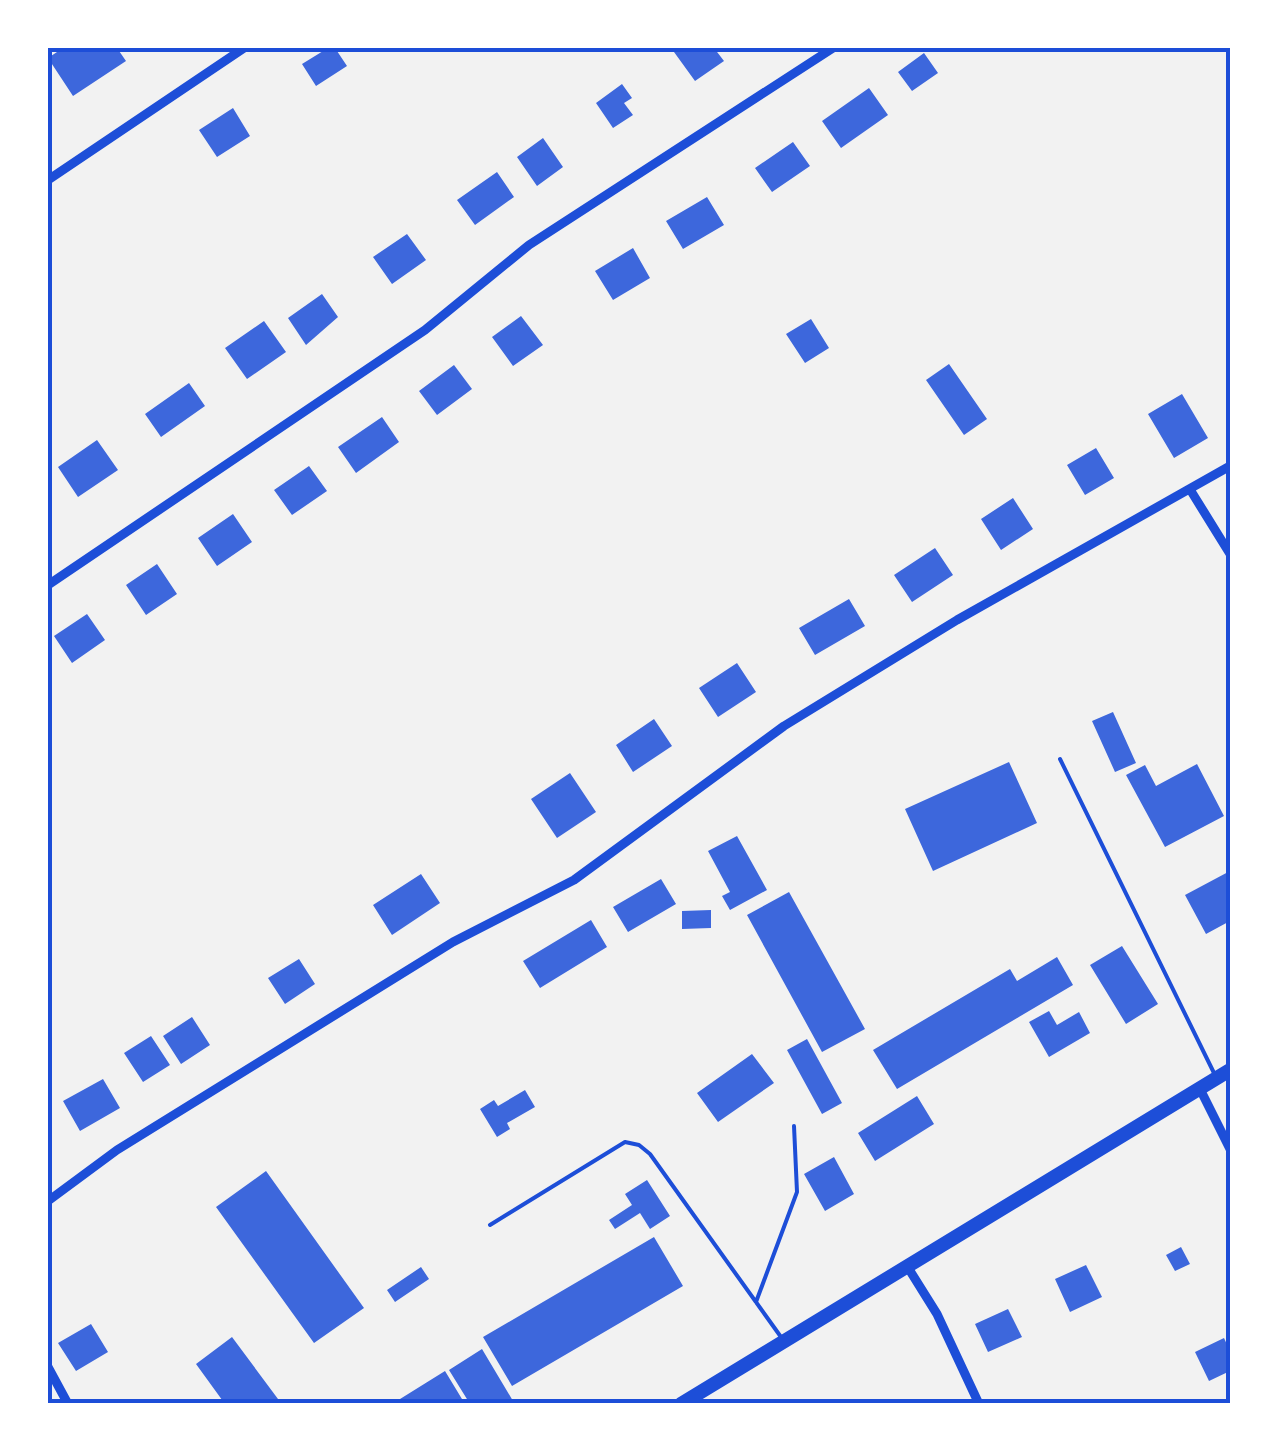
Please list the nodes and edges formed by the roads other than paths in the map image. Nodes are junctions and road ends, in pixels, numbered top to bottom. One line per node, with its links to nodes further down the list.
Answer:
1 (244, 48): 3 (street)
2 (833, 48): 7 (street)
3 (48, 180)
4 (1230, 466): 5 (street)
5 (1191, 491): 6 (street); 14 (street)
6 (1230, 554)
7 (48, 585)
8 (1060, 759): 10 (lane)
9 (1230, 1070): 10 (main road)
10 (1216, 1079): 11 (main road)
11 (1200, 1089): 13 (street); 16 (main road)
12 (794, 1126): 17 (lane)
13 (1230, 1146)
14 (48, 1201)
15 (490, 1226): 17 (lane)
16 (908, 1266): 18 (main road); 22 (street)
17 (756, 1302): 18 (lane)
18 (784, 1341): 21 (main road)
19 (48, 1368): 20 (street)
20 (68, 1404)
21 (680, 1404)
22 (979, 1404)

